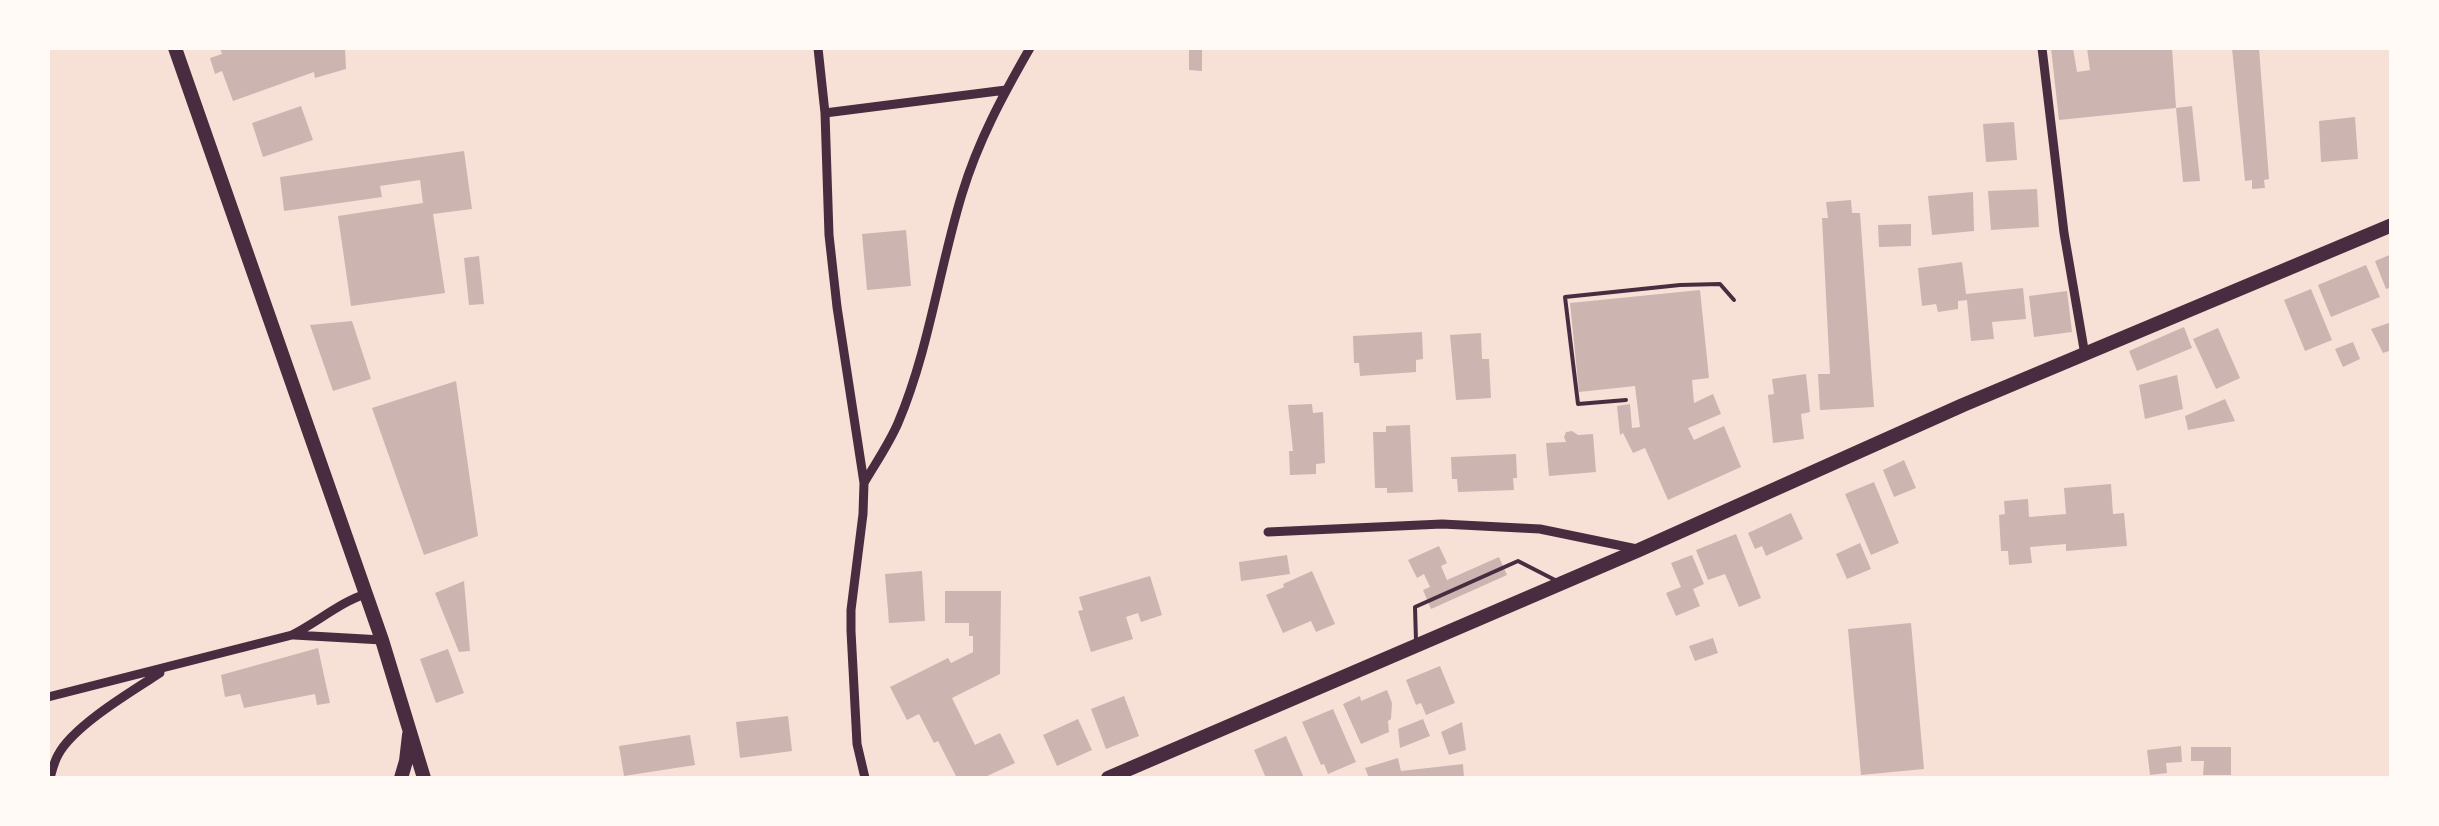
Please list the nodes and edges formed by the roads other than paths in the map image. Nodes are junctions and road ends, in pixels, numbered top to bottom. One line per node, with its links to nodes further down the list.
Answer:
1 (175, 48): 15 (main road)
2 (818, 48): 6 (street)
3 (1030, 48): 5 (street)
4 (2042, 48): 9 (street)
5 (1006, 90): 6 (street); 11 (street)
6 (824, 114): 11 (street)
7 (2392, 225): 9 (main road)
8 (1734, 300): 10 (lane)
9 (2084, 355): 13 (main road)
10 (1626, 400)
11 (864, 484): 25 (street)
12 (1268, 532): 13 (street)
13 (1640, 550): 14 (main road)
14 (1561, 583): 18 (main road); 18 (lane)
15 (366, 594): 16 (street); 17 (main road)
16 (292, 636): 17 (street); 19 (street)
17 (382, 640): 21 (main road)
18 (1416, 646): 26 (main road)
19 (169, 667): 20 (street); 22 (street)
20 (48, 697)
21 (409, 724): 23 (main road); 24 (main road)
22 (48, 778)
23 (402, 778)
24 (424, 778)
25 (864, 778)
26 (1108, 778)

